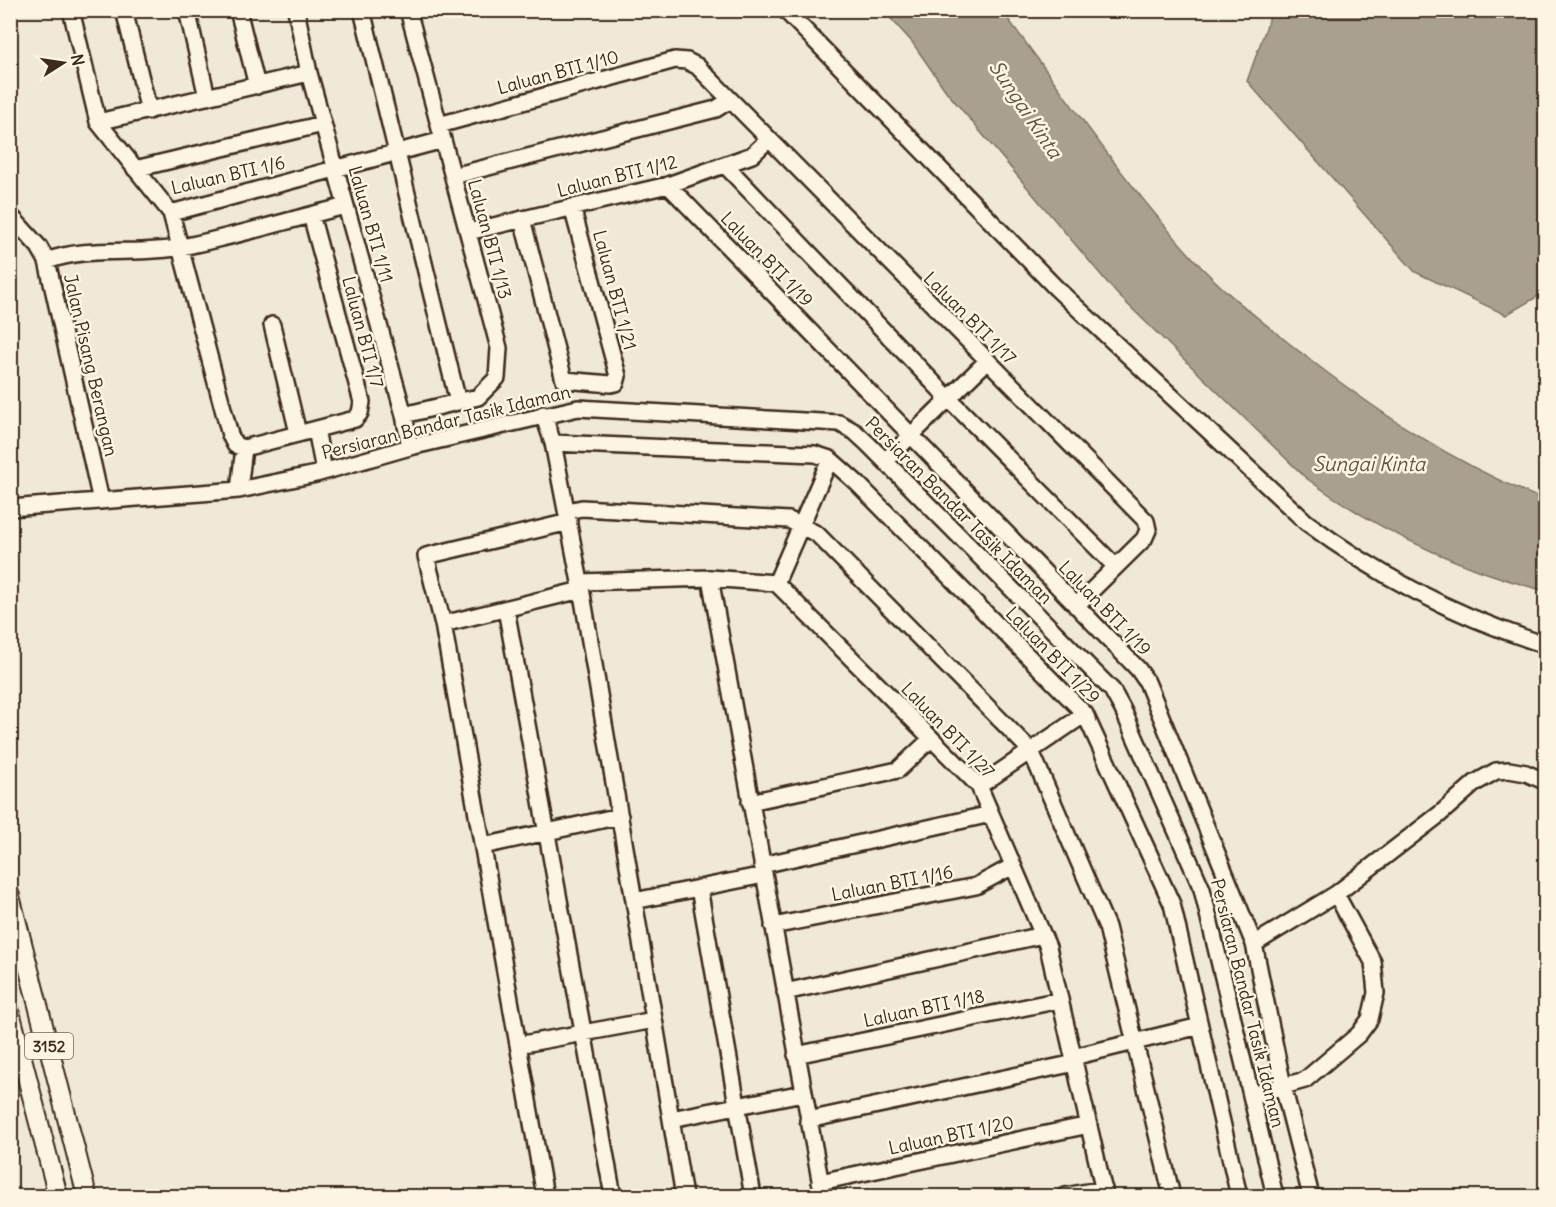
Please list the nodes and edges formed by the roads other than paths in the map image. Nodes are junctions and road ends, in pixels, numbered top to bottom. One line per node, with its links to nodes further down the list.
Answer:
1 (70, 10): 15 (street)
2 (124, 10): 14 (street)
3 (187, 10): 12 (street)
4 (238, 10): 11 (street)
5 (296, 10): 10 (street, Laluan BTI 1/11)
6 (362, 10): 19 (street)
7 (408, 10): 17 (street, Laluan BTI 1/13)
8 (785, 10): 61 (street)
9 (687, 61): 13 (street, Laluan BTI 1/17); 17 (street, Laluan BTI 1/10)
10 (309, 73): 11 (street); 16 (street, Laluan BTI 1/11)
11 (257, 86): 12 (street)
12 (207, 97): 14 (street)
13 (730, 100): 18 (street, Laluan BTI 1/17); 23 (street)
14 (149, 111): 15 (street)
15 (98, 123): 22 (street, Laluan BTI 1/6)
16 (323, 124): 21 (street, Laluan BTI 1/11); 22 (street)
17 (441, 132): 19 (street, Laluan BTI 1/10); 23 (street, Laluan BTI 1/13)
18 (768, 140): 20 (street, Laluan BTI 1/12); 35 (street, Laluan BTI 1/17)
19 (396, 153): 21 (street, Laluan BTI 1/6); 37 (street)
20 (726, 165): 24 (street, Laluan BTI 1/12); 36 (street)
21 (336, 168): 25 (street, Laluan BTI 1/11); 27 (street, Laluan BTI 1/6)
22 (135, 169): 27 (street, Laluan BTI 1/6)
23 (453, 176): 31 (street, Laluan BTI 1/13)
24 (668, 185): 26 (street, Laluan BTI 1/12); 42 (street, Laluan BTI 1/19)
25 (346, 206): 29 (street); 39 (street, Laluan BTI 1/11)
26 (572, 207): 30 (street, Laluan BTI 1/12); 30 (street, Laluan BTI 1/21)
27 (171, 213): 32 (street)
28 (10, 214): 33 (street, Jalan Pisang Berangan)
29 (311, 215): 32 (street); 40 (street, Laluan BTI 1/7)
30 (522, 219): 31 (street, Laluan BTI 1/12)
31 (468, 232): 37 (street, Laluan BTI 1/13)
32 (182, 247): 33 (street); 45 (street)
33 (46, 261): 50 (street, Jalan Pisang Berangan)
34 (272, 325): 41 (street)
35 (986, 362): 36 (street); 54 (street, Laluan BTI 1/17)
36 (949, 399): 42 (street); 54 (street)
37 (458, 402): 39 (street, Laluan BTI 1/13)
38 (543, 414): 43 (street); 44 (street, Persiaran Bandar Tasik Idaman); 47 (street, Persiaran Bandar Tasik Idaman)
39 (404, 415): 44 (street, Laluan BTI 1/11)
40 (316, 429): 41 (street, Laluan BTI 1/7); 48 (street)
41 (298, 434): 45 (street, Laluan BTI 1/7)
42 (912, 436): 47 (street); 58 (street, Laluan BTI 1/19)
43 (553, 443): 46 (street); 52 (street)
44 (410, 447): 48 (street, Persiaran Bandar Tasik Idaman)
45 (244, 448): 49 (street)
46 (830, 459): 53 (street); 62 (street, Laluan BTI 1/29)
47 (885, 461): 93 (street, Persiaran Bandar Tasik Idaman)
48 (324, 471): 49 (street, Persiaran Bandar Tasik Idaman)
49 (239, 490): 50 (street, Persiaran Bandar Tasik Idaman)
50 (101, 501): 51 (street, Persiaran Bandar Tasik Idaman)
51 (10, 508)
52 (568, 516): 53 (street); 57 (street); 60 (street)
53 (801, 525): 56 (street); 64 (street)
54 (1115, 566): 58 (street, Laluan BTI 1/17)
55 (710, 578): 56 (street); 57 (street); 67 (street)
56 (776, 583): 63 (street, Laluan BTI 1/27)
57 (581, 586): 59 (street); 69 (street)
58 (1076, 606): 80 (street, Laluan BTI 1/19)
59 (506, 609): 60 (street); 70 (street)
60 (443, 624): 71 (street)
61 (1545, 645)
62 (1085, 714): 64 (street); 85 (street, Laluan BTI 1/29)
63 (931, 739): 66 (street, Laluan BTI 1/27); 67 (street)
64 (1031, 751): 66 (street); 87 (street)
65 (1545, 782): 75 (street)
66 (979, 786): 68 (street, Laluan BTI 1/27)
67 (750, 802): 73 (street)
68 (991, 814): 72 (street, Laluan BTI 1/27); 73 (street)
69 (620, 816): 70 (street); 77 (street)
70 (547, 832): 71 (street); 86 (street)
71 (483, 846): 88 (street)
72 (1013, 866): 78 (street, Laluan BTI 1/16); 79 (street, Laluan BTI 1/27)
73 (763, 870): 74 (street); 78 (street)
74 (699, 888): 77 (street); 94 (street)
75 (1336, 894): 80 (street); 91 (street)
76 (10, 896): 101 (main road, 3152)
77 (634, 900): 84 (street)
78 (773, 926): 81 (street)
79 (1043, 935): 81 (street); 82 (street, Laluan BTI 1/27)
80 (1254, 944): 91 (street, Laluan BTI 1/19)
81 (785, 992): 89 (street)
82 (1060, 1000): 89 (street, Laluan BTI 1/18); 90 (street, Laluan BTI 1/27)
83 (10, 1012): 100 (main road, 3152)
84 (654, 1020): 86 (street); 95 (street)
85 (1200, 1026): 87 (street); 108 (street, Laluan BTI 1/29)
86 (583, 1034): 88 (street); 103 (street)
87 (1135, 1043): 90 (street); 107 (street)
88 (518, 1045): 102 (street)
89 (796, 1055): 92 (street)
90 (1074, 1060): 96 (street); 97 (street, Laluan BTI 1/27)
91 (1283, 1086): 93 (street); 110 (street, Laluan BTI 1/19)
92 (803, 1093): 94 (street); 96 (street)
93 (1252, 1095): 109 (street, Persiaran Bandar Tasik Idaman)
94 (737, 1106): 95 (street); 105 (street)
95 (671, 1119): 104 (street)
96 (808, 1120): 98 (street)
97 (1089, 1125): 98 (street, Laluan BTI 1/20); 99 (street, Laluan BTI 1/27)
98 (822, 1190)
99 (1104, 1193): 106 (street)
100 (58, 1197)
101 (87, 1197)
102 (545, 1197)
103 (613, 1197)
104 (684, 1197)
105 (753, 1197)
106 (1065, 1197)
107 (1172, 1197)
108 (1239, 1197)
109 (1275, 1197)
110 (1311, 1197)

